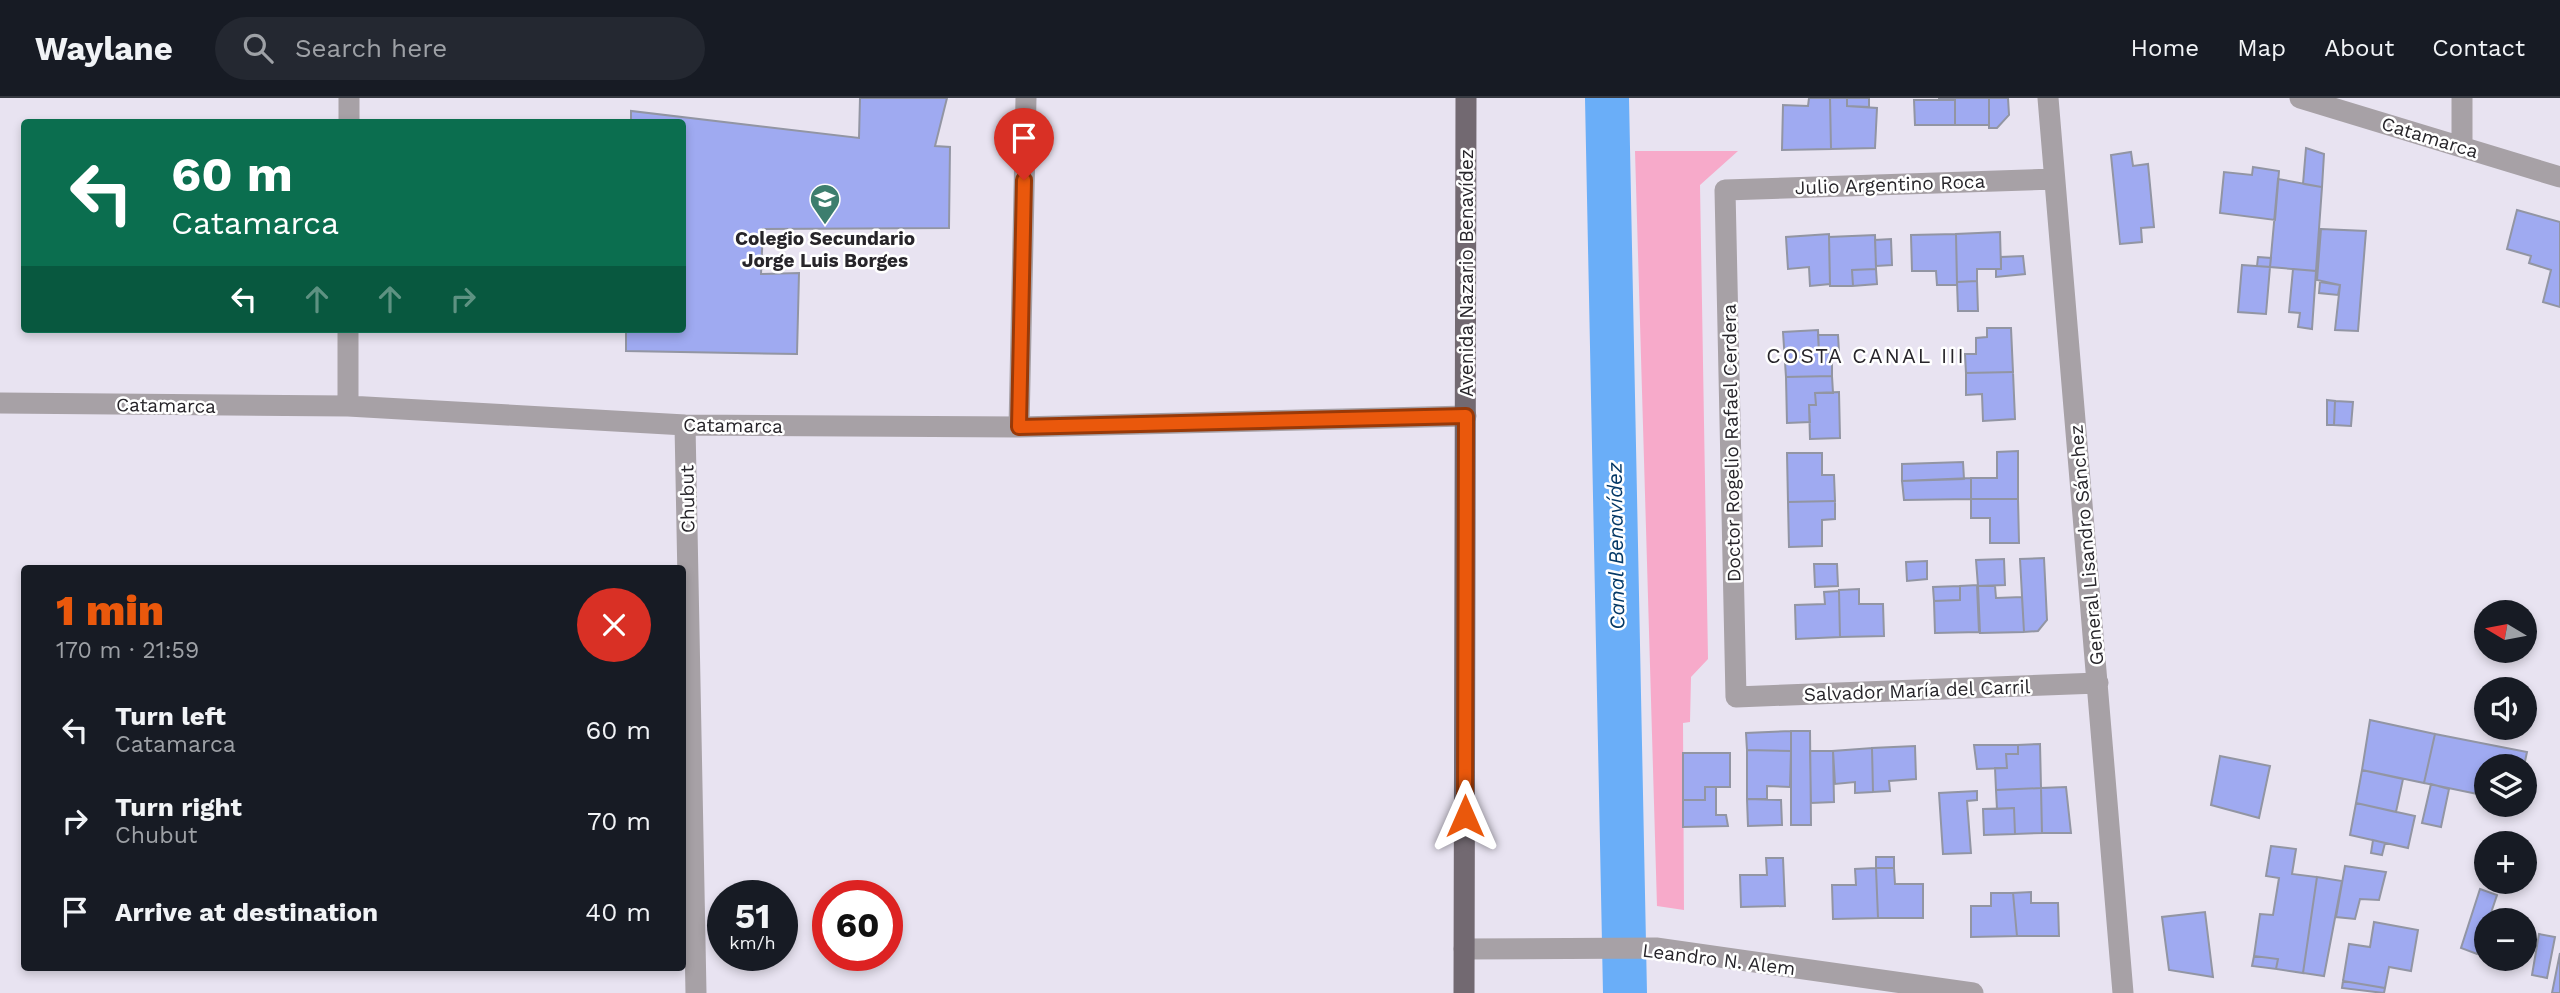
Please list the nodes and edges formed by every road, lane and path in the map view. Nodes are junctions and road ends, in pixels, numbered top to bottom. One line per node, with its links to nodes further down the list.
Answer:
1 (349, 98): 7 (street)
2 (1026, 98): 17 (street)
3 (1466, 98): 15 (main road, Avenida Nazario Benavídez)
4 (2048, 98): 10 (street, General Lisandro Sánchez)
5 (2300, 98): 8 (street, Catamarca)
6 (2462, 98): 8 (street)
7 (349, 119)
8 (2462, 147): 9 (street, Catamarca)
9 (2560, 177)
10 (2054, 178): 11 (street, Julio Argentino Roca); 18 (street, General Lisandro Sánchez)
11 (1725, 190): 19 (street, Doctor Rogelio Rafael Cerdera)
12 (348, 333): 14 (street)
13 (0, 403): 14 (street, Catamarca)
14 (348, 406): 16 (street, Catamarca)
15 (1466, 416): 17 (street, Catamarca); 20 (main road, Avenida Nazario Benavídez)
16 (685, 425): 17 (street, Catamarca); 21 (street, Chubut)
17 (1019, 427)
18 (2098, 683): 19 (street, Salvador María del Carril); 24 (street, General Lisandro Sánchez)
19 (1736, 697)
20 (1464, 949): 22 (main road, Avenida Nazario Benavídez); 23 (street, Leandro N. Alem)
21 (696, 993)
22 (1464, 993)
23 (1973, 993)
24 (2123, 993)

